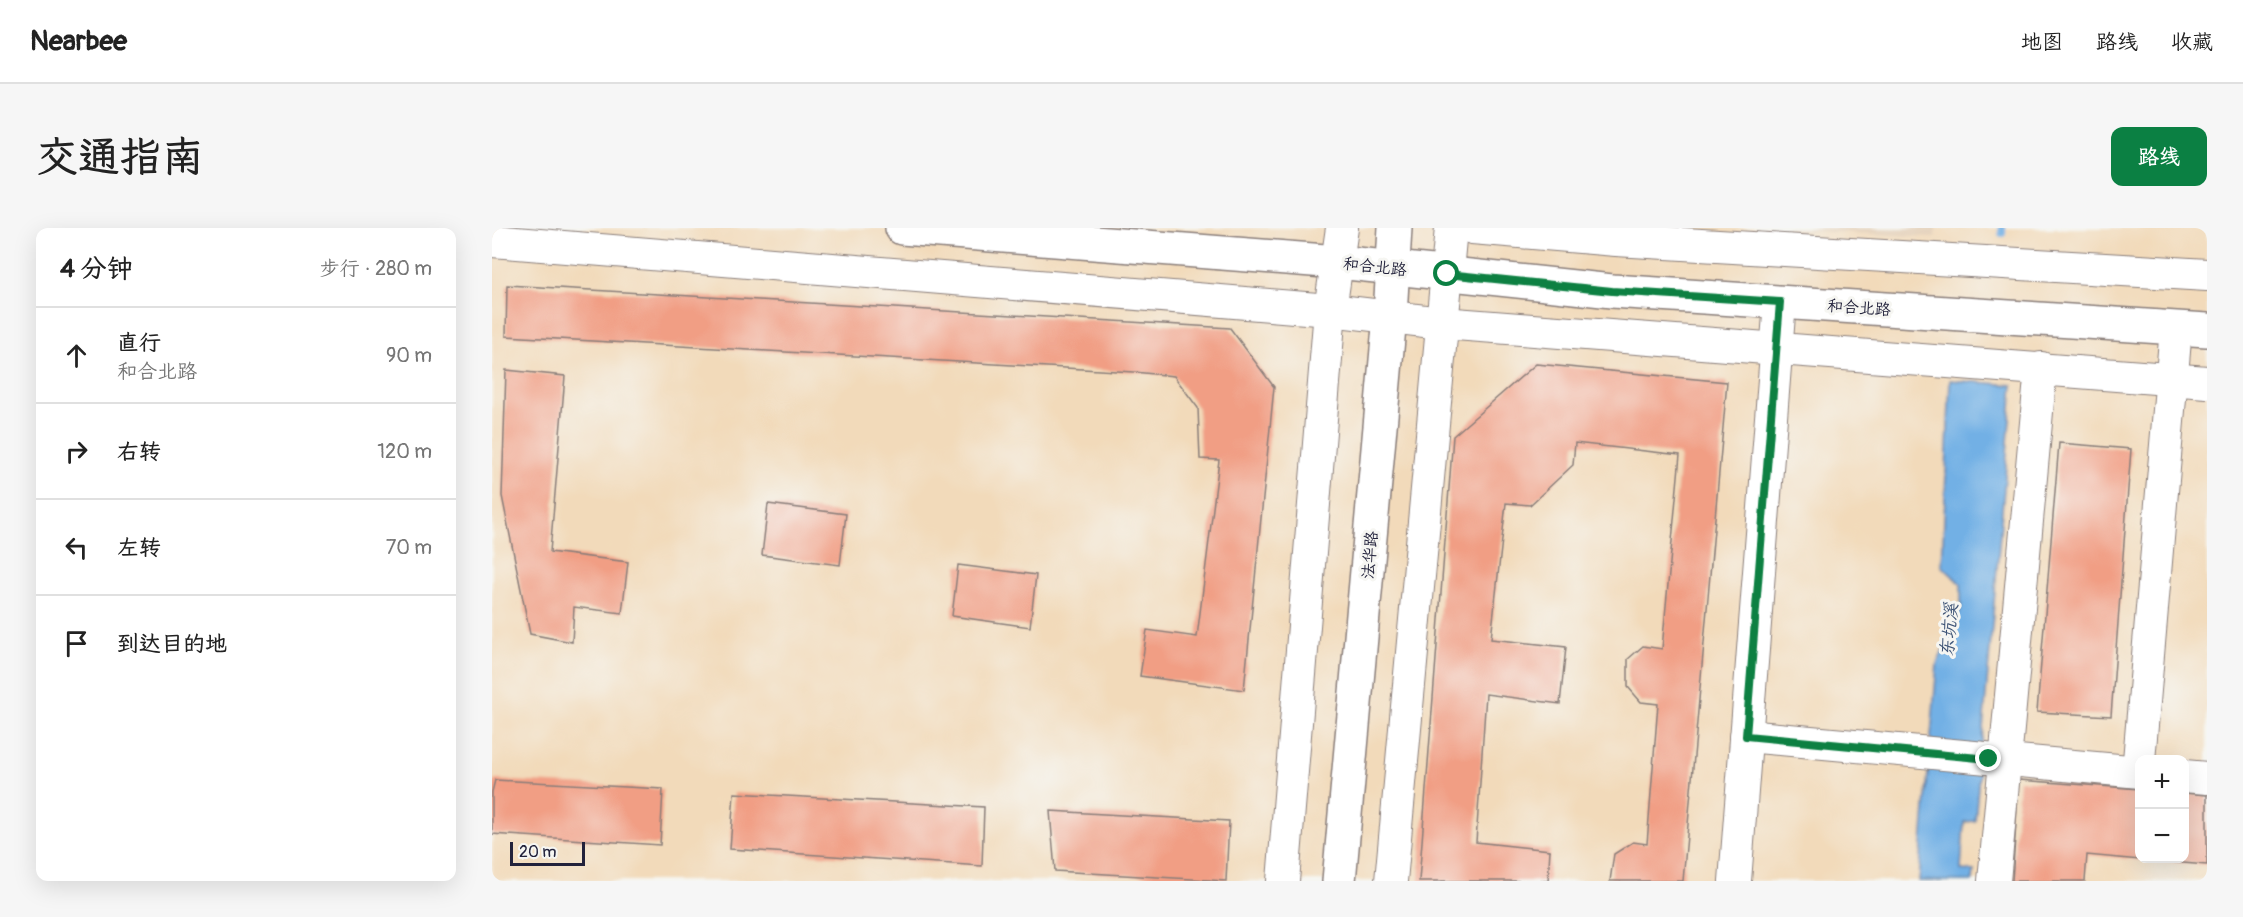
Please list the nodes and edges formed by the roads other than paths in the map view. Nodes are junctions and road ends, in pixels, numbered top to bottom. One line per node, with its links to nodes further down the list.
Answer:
1 (902, 228): 7 (main road, 和合北路)
2 (1342, 228): 7 (street)
3 (1395, 228): 8 (main road, 法华路)
4 (1451, 228): 9 (street)
5 (1472, 228): 10 (street)
6 (492, 241): 12 (street)
7 (1338, 262): 8 (main road, 和合北路); 12 (street)
8 (1393, 269): 9 (main road, 和合北路); 13 (main road, 法华路)
9 (1447, 274): 11 (main road, 和合北路); 14 (street)
10 (2207, 275)
11 (1780, 302): 15 (main road, 和合北路); 16 (street)
12 (1330, 310): 13 (street); 26 (street)
13 (1390, 316): 14 (street); 27 (main road, 法华路)
14 (1442, 323): 16 (street); 28 (street)
15 (2191, 329): 18 (street)
16 (1776, 348): 17 (street); 20 (street)
17 (2041, 368): 18 (street); 22 (street)
18 (2170, 379): 19 (street); 21 (street)
19 (2207, 382)
20 (1746, 736): 22 (street); 29 (street)
21 (2139, 755)
22 (1997, 759): 23 (street); 30 (street)
23 (2135, 772)
24 (2189, 776): 25 (street)
25 (2207, 778)
26 (1283, 881)
27 (1339, 881)
28 (1391, 881)
29 (1735, 881)
30 (1994, 881)

